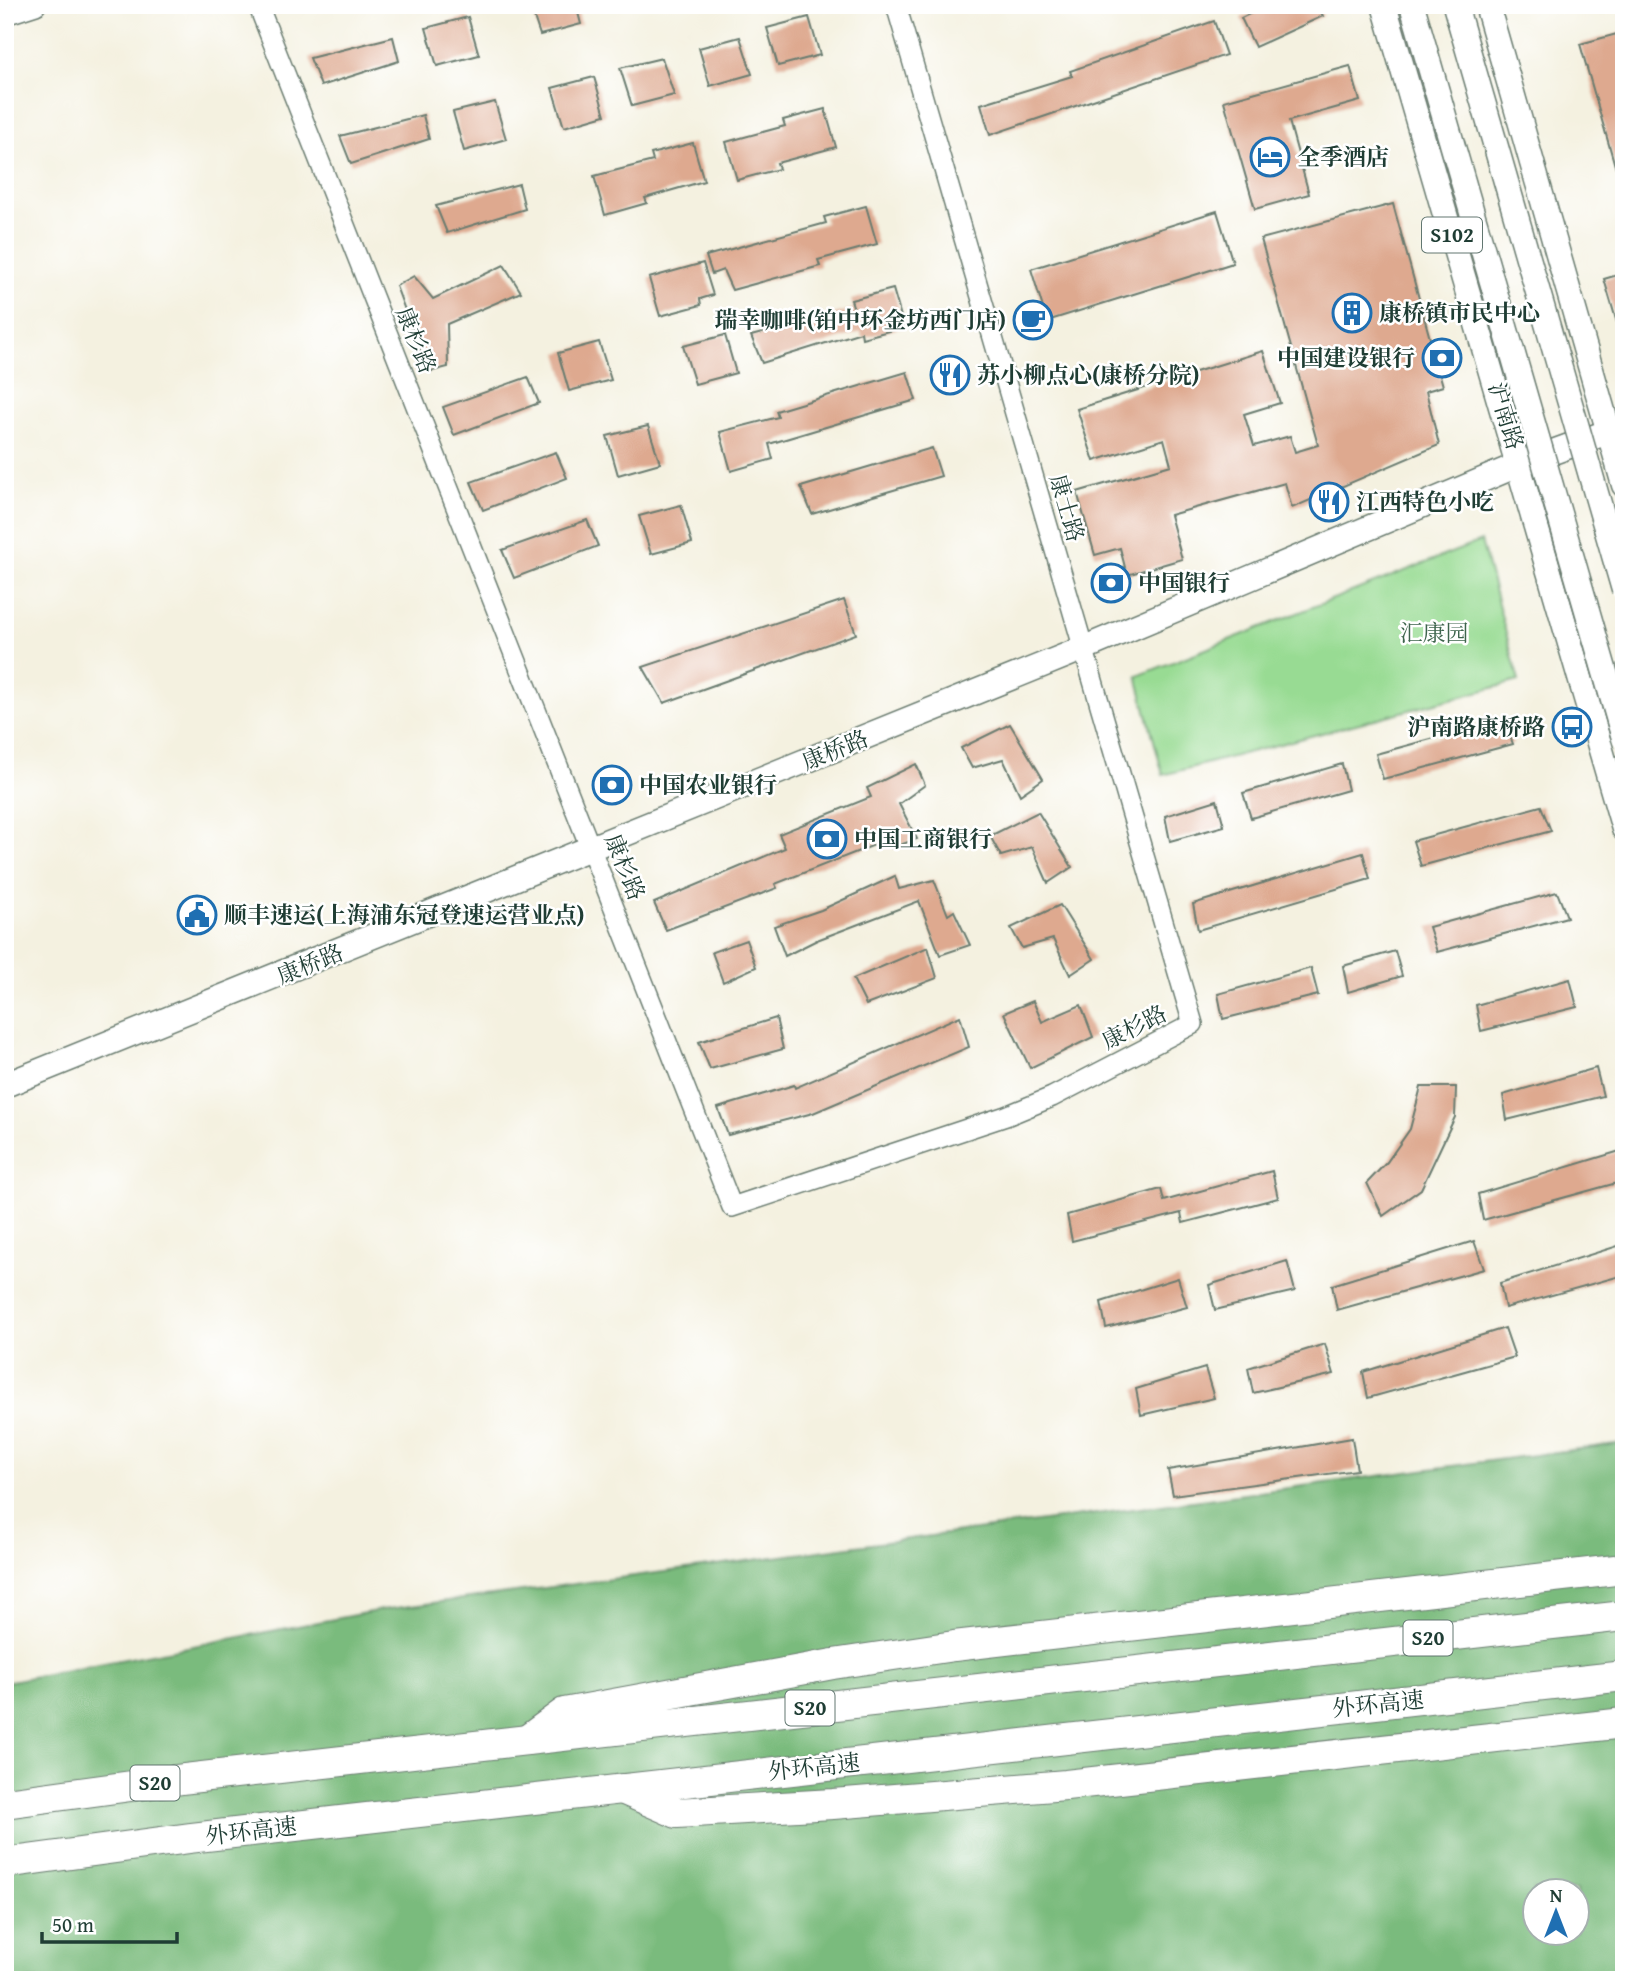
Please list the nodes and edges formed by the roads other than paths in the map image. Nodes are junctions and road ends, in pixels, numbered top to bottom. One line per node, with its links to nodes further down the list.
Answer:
1 (36, 5): 8 (street)
2 (258, 5): 16 (street, 康杉路)
3 (896, 5): 13 (street, 康士路)
4 (1384, 5): 10 (main road, 沪南路 / S102)
5 (1412, 5): 14 (main road, bridge)
6 (1455, 5): 12 (main road, bridge)
7 (1488, 5): 9 (main road)
8 (5, 15)
9 (1616, 428): 10 (main road, 康桥路); 11 (main road)
10 (1520, 464): 13 (main road, 康桥路); 15 (main road, 沪南路 / S102)
11 (1624, 485)
12 (1624, 590)
13 (1082, 649): 16 (main road, 康桥路); 17 (street, 康士路)
14 (1624, 738)
15 (1624, 829)
16 (591, 849): 17 (street, 康杉路); 18 (main road, 康桥路)
17 (1193, 1024)
18 (5, 1086)
19 (1624, 1569): 23 (highway)
20 (1624, 1616): 23 (highway, S20)
21 (1624, 1676): 24 (highway, 外环高速)
22 (1624, 1723): 24 (highway)
23 (527, 1740): 25 (highway, S20)
24 (622, 1789): 26 (highway, 外环高速)
25 (5, 1803)
26 (5, 1863)

